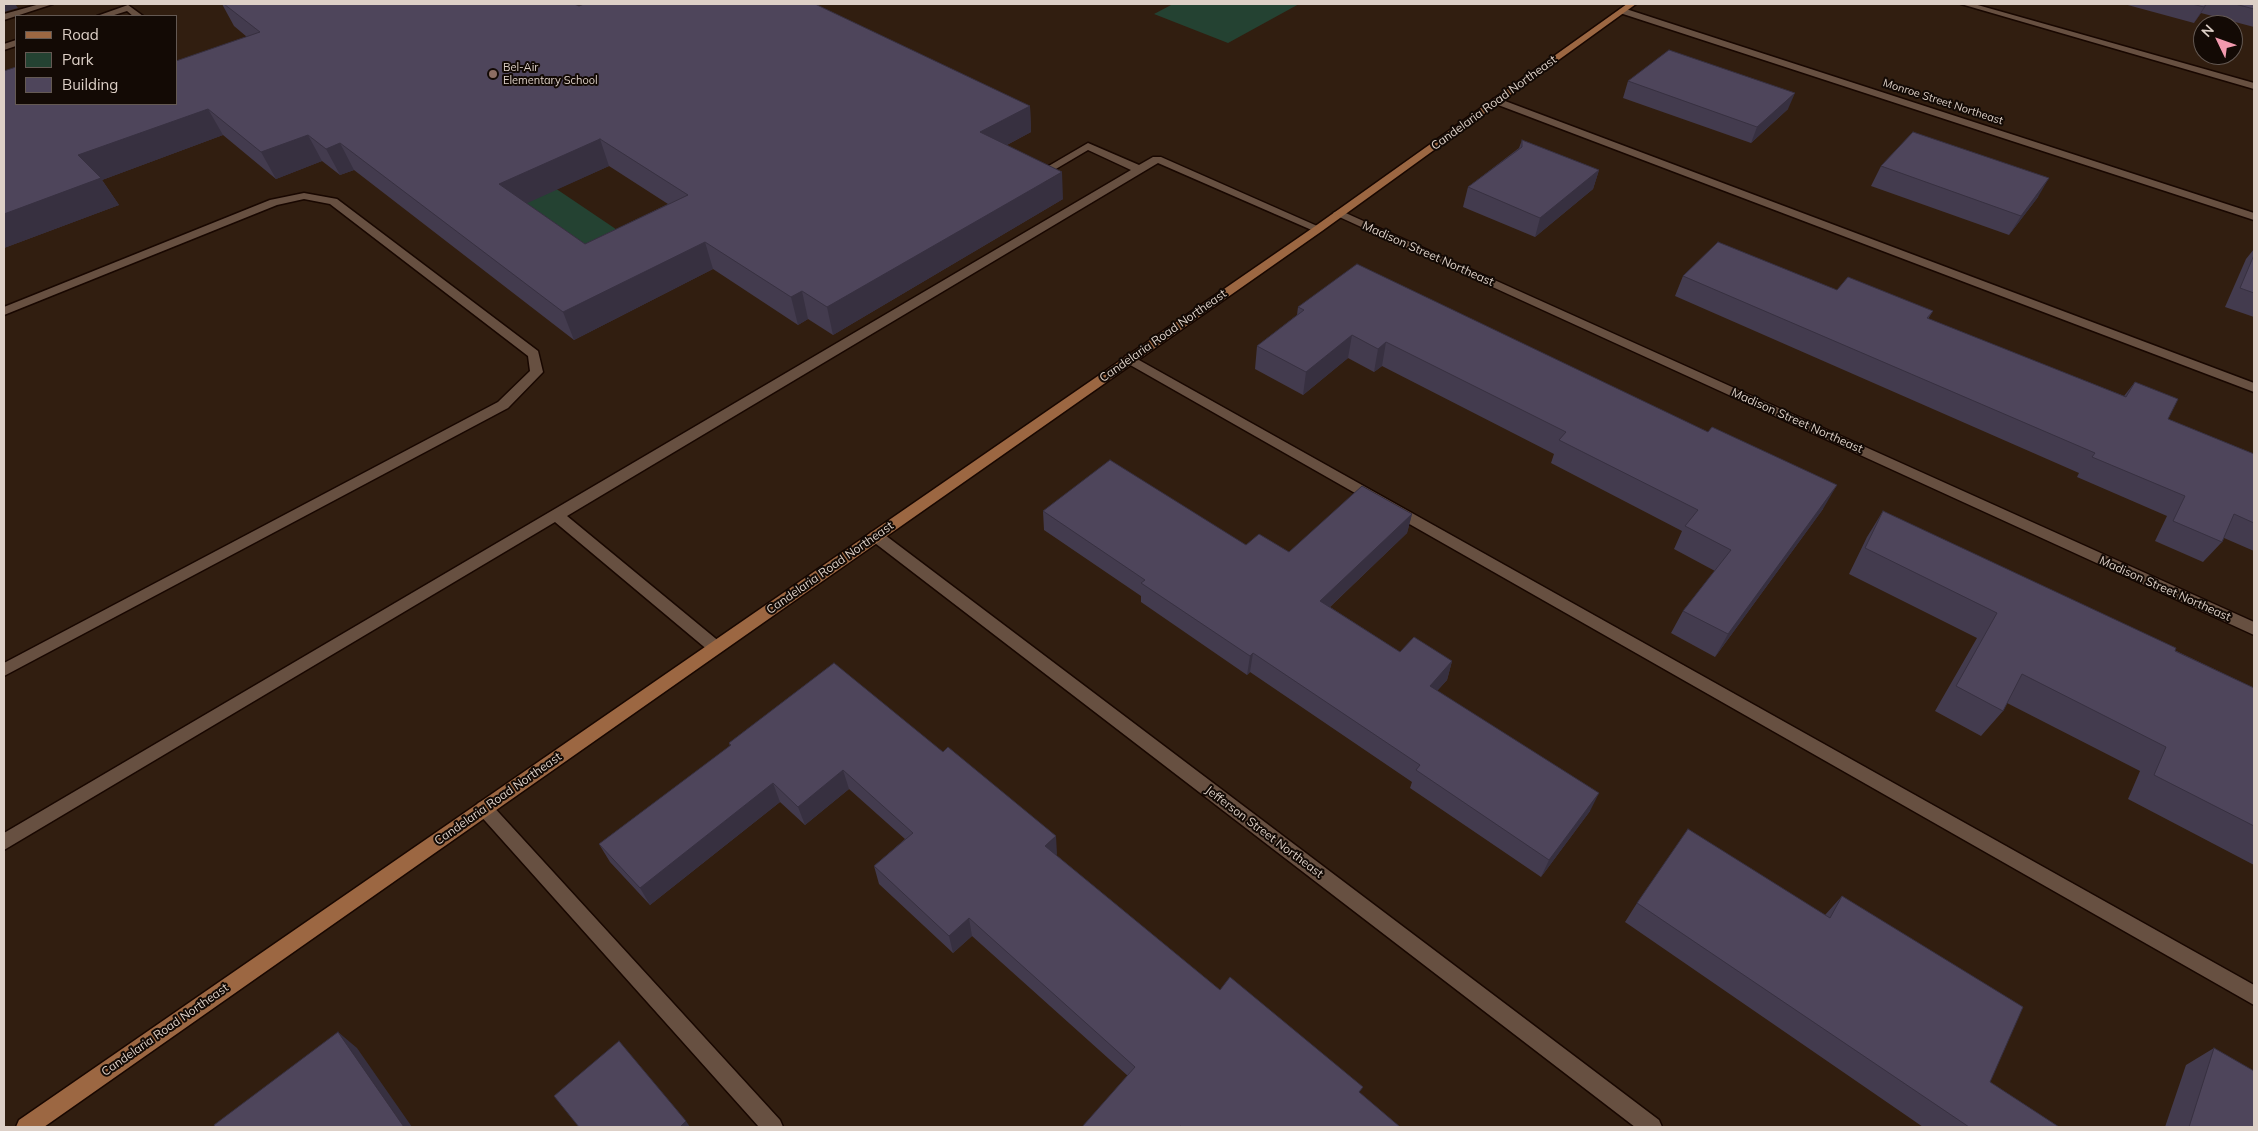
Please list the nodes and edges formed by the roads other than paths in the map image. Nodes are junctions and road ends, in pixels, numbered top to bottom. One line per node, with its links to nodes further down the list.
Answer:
1 (49, 4): 6 (street)
2 (1965, 4): 7 (street)
3 (1628, 7): 8 (main road, Candelaria Road Northeast); 12 (street, Monroe Street Northeast)
4 (105, 15): 5 (street)
5 (138, 15)
6 (4, 18)
7 (2254, 86)
8 (1496, 101): 11 (main road, Candelaria Road Northeast); 16 (street)
9 (1139, 169): 10 (street); 13 (street); 17 (street)
10 (1040, 174)
11 (1339, 213): 13 (main road, Candelaria Road Northeast); 19 (street, Madison Street Northeast)
12 (2254, 217)
13 (1318, 228): 15 (main road, Candelaria Road Northeast)
14 (4, 311): 21 (street)
15 (1130, 359): 18 (main road, Candelaria Road Northeast); 24 (street)
16 (2254, 388)
17 (556, 515): 20 (street); 23 (street)
18 (876, 536): 20 (main road, Candelaria Road Northeast); 27 (street, Jefferson Street Northeast)
19 (2254, 629)
20 (715, 647): 22 (main road, Candelaria Road Northeast)
21 (4, 670)
22 (484, 808): 25 (main road, Candelaria Road Northeast); 26 (street)
23 (4, 842)
24 (2254, 996)
25 (26, 1127)
26 (773, 1127)
27 (1652, 1127)

